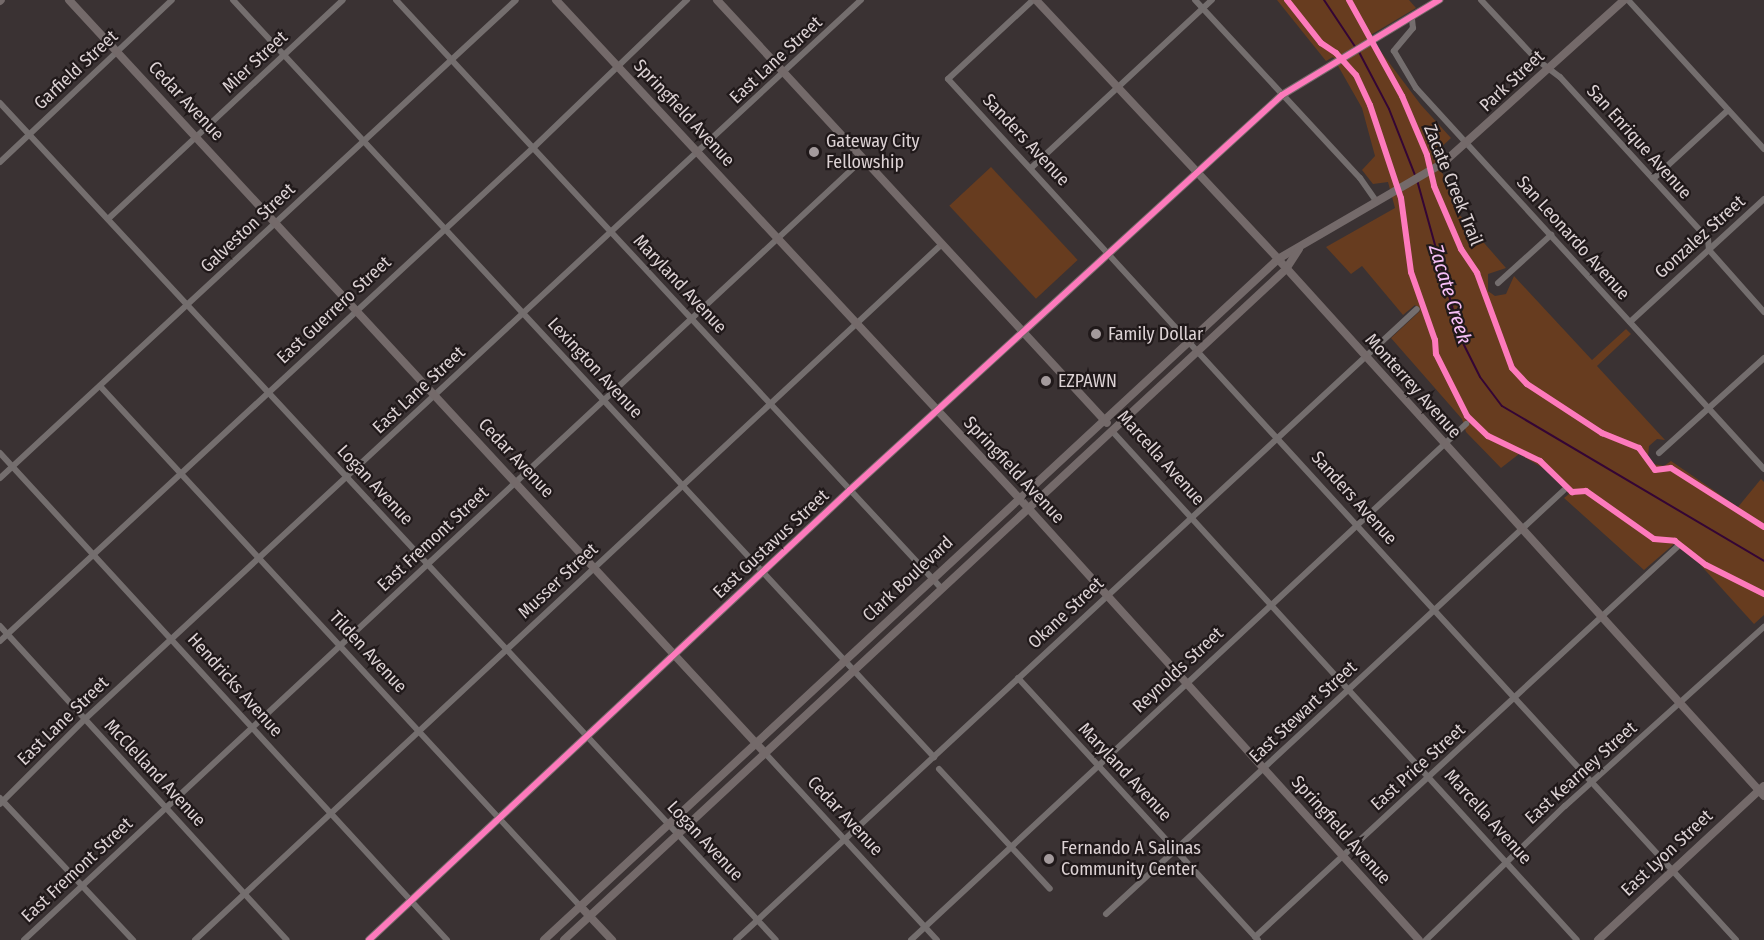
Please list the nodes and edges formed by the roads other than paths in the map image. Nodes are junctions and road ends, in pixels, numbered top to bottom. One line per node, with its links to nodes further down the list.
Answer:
1 (69, 0): 19 (street, Cedar Avenue)
2 (172, 0): 19 (street, Garfield Street)
3 (233, 0): 20 (street, Lexington Avenue)
4 (343, 0): 20 (street, Mier Street)
5 (396, 0): 21 (street, Maryland Avenue)
6 (516, 0): 21 (street, Galveston Street)
7 (556, 0): 22 (street, Springfield Avenue)
8 (687, 0): 22 (street, East Guerrero Street)
9 (717, 0): 24 (street, Marcella Avenue)
10 (861, 0): 24 (street, East Lane Street)
11 (1034, 0): 25 (street, Monterrey Avenue); 38 (street, Sanders Avenue)
12 (1195, 0): 17 (street)
13 (1212, 0): 17 (street)
14 (1439, 0): 18 (street, East Gustavus Street)
15 (1481, 0): 23 (street, San Enrique Avenue)
16 (1626, 0): 23 (street, Park Street); 28 (street)
17 (1203, 8): 25 (street); 26 (street)
18 (1412, 20): 26 (street, East Gustavus Street); 32 (street, San Leonardo Avenue)
19 (117, 52): 29 (street, Garfield Street); 30 (street, Cedar Avenue)
20 (284, 55): 30 (street, Mier Street); 31 (street, Lexington Avenue)
21 (452, 60): 31 (street, Galveston Street); 33 (street, Maryland Avenue)
22 (617, 66): 33 (street, East Guerrero Street); 35 (street, Springfield Avenue)
23 (1549, 69): 32 (street, Park Street); 40 (street, San Enrique Avenue)
24 (784, 73): 35 (street, East Lane Street); 36 (street, Marcella Avenue)
25 (1117, 88): 38 (street); 39 (street, Monterrey Avenue)
26 (1282, 95): 39 (street, East Gustavus Street); 43 (street)
27 (0, 103): 29 (street, Logan Avenue)
28 (1728, 110): 34 (street); 40 (street)
29 (29, 134): 37 (street, Garfield Street); 44 (street, Logan Avenue)
30 (197, 136): 44 (street, Mier Street); 45 (street, Cedar Avenue)
31 (365, 141): 45 (street, Galveston Street); 46 (street, Lexington Avenue)
32 (1467, 145): 41 (street, Park Street); 48 (street, San Leonardo Avenue)
33 (533, 148): 46 (street, East Guerrero Street); 47 (street, Maryland Avenue)
34 (1764, 148)
35 (699, 153): 47 (street, East Lane Street); 49 (street, Springfield Avenue)
36 (863, 159): 49 (street, East Fremont Street); 50 (street, Marcella Avenue)
37 (0, 162)
38 (1031, 168): 53 (street, Sanders Avenue)
39 (1195, 173): 53 (street, East Gustavus Street); 54 (street, Monterrey Avenue)
40 (1653, 179): 52 (street, San Enrique Avenue)
41 (1417, 180): 43 (street, Clark Boulevard)
42 (1764, 199): 52 (street, Gonzalez Street)
43 (1377, 202): 51 (street, Clark Boulevard)
44 (108, 219): 57 (street, Logan Avenue)
45 (277, 222): 57 (street, Galveston Street); 58 (street, Cedar Avenue)
46 (445, 228): 58 (street, East Guerrero Street); 61 (street, Lexington Avenue)
47 (612, 233): 61 (street, East Lane Street); 62 (street, Maryland Avenue)
48 (1551, 235): 56 (street); 63 (street, San Leonardo Avenue)
49 (778, 239): 62 (street, East Fremont Street); 64 (street, Springfield Avenue)
50 (942, 244): 64 (street, Musser Street); 65 (street, Marcella Avenue)
51 (1299, 249): 54 (street, Clark Boulevard); 55 (street, Clark Boulevard)
52 (1709, 250): 60 (street, San Enrique Avenue); 63 (street, Gonzalez Street)
53 (1110, 252): 65 (street, East Gustavus Street); 66 (street, Sanders Avenue)
54 (1278, 259): 55 (street, Monterrey Avenue); 66 (street, Clark Boulevard)
55 (1286, 269): 67 (street, Clark Boulevard); 68 (street, Monterrey Avenue)
56 (1498, 283)
57 (188, 306): 70 (street, Galveston Street); 71 (street, Logan Avenue)
58 (356, 309): 71 (street, East Guerrero Street); 72 (street, Cedar Avenue)
59 (1417, 309): 68 (street, Okane Street)
60 (1764, 312)
61 (524, 313): 72 (street, East Lane Street); 73 (street, Lexington Avenue)
62 (691, 319): 73 (street, East Fremont Street); 74 (street, Maryland Avenue)
63 (1630, 322): 75 (street, San Leonardo Avenue)
64 (857, 323): 74 (street, Musser Street); 76 (street, Springfield Avenue)
65 (1024, 331): 76 (street, East Gustavus Street); 77 (street, Marcella Avenue)
66 (1191, 340): 67 (street, Sanders Avenue); 77 (street, Clark Boulevard)
67 (1199, 349): 79 (street, Clark Boulevard); 80 (street, Sanders Avenue)
68 (1364, 356): 80 (street, Okane Street); 81 (street, Monterrey Avenue)
69 (1764, 358): 75 (street)
70 (100, 386): 84 (street, Galveston Street); 86 (street, Tilden Avenue)
71 (267, 392): 86 (street, East Guerrero Street); 88 (street, Logan Avenue)
72 (436, 395): 88 (street, East Lane Street); 89 (street, Cedar Avenue)
73 (604, 400): 89 (street, East Fremont Street); 90 (street, Lexington Avenue)
74 (770, 404): 90 (street, Musser Street); 91 (street, Maryland Avenue)
75 (1708, 409): 83 (street); 85 (street, San Leonardo Avenue)
76 (937, 410): 91 (street, East Gustavus Street); 93 (street, Springfield Avenue)
77 (1104, 419): 79 (street, Marcella Avenue); 93 (street, Clark Boulevard)
78 (1466, 424): 81 (street, Reynolds Street)
79 (1112, 431): 94 (street, Clark Boulevard); 95 (street, Marcella Avenue)
80 (1278, 437): 95 (street, Okane Street); 96 (street, Sanders Avenue)
81 (1444, 444): 96 (street, Reynolds Street); 97 (street, Monterrey Avenue)
82 (0, 453): 84 (street, Hendricks Avenue)
83 (1659, 453)
84 (12, 466): 87 (street, Galveston Street); 99 (street, Hendricks Avenue)
85 (1764, 469)
86 (180, 473): 99 (street, East Guerrero Street); 100 (street, Tilden Avenue)
87 (0, 477)
88 (347, 477): 100 (street, East Lane Street); 101 (street, Logan Avenue)
89 (516, 482): 101 (street, East Fremont Street); 102 (street, Cedar Avenue)
90 (682, 486): 102 (street, Musser Street); 103 (street, Lexington Avenue)
91 (850, 490): 103 (street, East Gustavus Street); 104 (street, Maryland Avenue)
92 (1564, 490): 97 (street, East Stewart Street)
93 (1018, 498): 94 (street, Springfield Avenue); 104 (street, Clark Boulevard)
94 (1028, 509): 105 (street, Clark Boulevard); 106 (street, Springfield Avenue)
95 (1191, 517): 106 (street, Okane Street); 107 (street, Marcella Avenue)
96 (1357, 523): 107 (street, Reynolds Street); 108 (street, Sanders Avenue)
97 (1521, 531): 108 (street, East Stewart Street); 109 (street, Monterrey Avenue)
98 (1677, 547): 109 (street, East Price Street)
99 (94, 554): 112 (street, East Guerrero Street); 113 (street, Hendricks Avenue)
100 (259, 559): 113 (street, East Lane Street); 115 (street, Tilden Avenue)
101 (428, 564): 115 (street, East Fremont Street); 116 (street, Logan Avenue)
102 (594, 568): 116 (street, Musser Street); 117 (street, Cedar Avenue)
103 (762, 572): 117 (street, East Gustavus Street); 118 (street, Lexington Avenue)
104 (932, 579): 105 (street, Maryland Avenue); 118 (street, Clark Boulevard)
105 (942, 589): 119 (street, Clark Boulevard)
106 (1107, 596): 120 (street, Okane Street); 121 (street, Springfield Avenue)
107 (1271, 604): 121 (street, Reynolds Street); 122 (street, Marcella Avenue)
108 (1436, 610): 122 (street, East Stewart Street); 123 (street, Sanders Avenue)
109 (1600, 618): 123 (street, East Price Street); 124 (street, Monterrey Avenue)
110 (0, 626): 112 (street, McClelland Avenue)
111 (1764, 627): 124 (street, East Kearney Street)
112 (8, 634): 114 (street, East Guerrero Street); 125 (street, McClelland Avenue)
113 (173, 639): 125 (street, East Lane Street); 126 (street, Hendricks Avenue)
114 (0, 642)
115 (340, 646): 126 (street, East Fremont Street); 127 (street, Tilden Avenue)
116 (506, 650): 127 (street, Musser Street); 128 (street, Logan Avenue)
117 (674, 655): 128 (street, East Gustavus Street); 129 (street, Cedar Avenue)
118 (844, 661): 119 (street, Lexington Avenue); 129 (street, Clark Boulevard)
119 (853, 671): 130 (street, Clark Boulevard); 131 (street, Lexington Avenue)
120 (1018, 678): 131 (street, Okane Street); 132 (street, Maryland Avenue)
121 (1186, 684): 132 (street, Reynolds Street); 134 (street, Springfield Avenue)
122 (1350, 690): 134 (street, East Stewart Street); 135 (street, Marcella Avenue)
123 (1517, 698): 135 (street, East Price Street); 136 (street, Sanders Avenue)
124 (1679, 704): 136 (street, East Kearney Street); 137 (street, Monterrey Avenue)
125 (85, 719): 138 (street, East Lane Street); 139 (street, McClelland Avenue)
126 (252, 727): 139 (street, East Fremont Street); 140 (street, Hendricks Avenue)
127 (419, 731): 140 (street, Musser Street); 141 (street, Tilden Avenue)
128 (587, 736): 141 (street, East Gustavus Street); 142 (street, Logan Avenue)
129 (755, 743): 130 (street, Cedar Avenue); 142 (street, Clark Boulevard)
130 (765, 753): 143 (street, Clark Boulevard); 144 (street, Cedar Avenue)
131 (933, 757): 144 (street, Okane Street)
132 (1098, 764): 145 (street, Reynolds Street); 146 (street, Maryland Avenue)
133 (939, 769): 145 (street)
134 (1264, 769): 146 (street, East Stewart Street); 147 (street, Springfield Avenue)
135 (1430, 777): 147 (street, East Price Street); 148 (street, Marcella Avenue)
136 (1594, 782): 148 (street, East Kearney Street); 149 (street, Sanders Avenue)
137 (1762, 790): 149 (street, East Lyon Street)
138 (1, 801): 150 (street)
139 (166, 808): 150 (street, East Fremont Street); 152 (street, McClelland Avenue)
140 (331, 813): 152 (street, Musser Street); 153 (street, Hendricks Avenue)
141 (500, 818): 153 (street, East Gustavus Street); 154 (street, Tilden Avenue)
142 (668, 825): 143 (street, Logan Avenue); 154 (street, Clark Boulevard)
143 (678, 835): 156 (street, Clark Boulevard); 157 (street, Logan Avenue)
144 (844, 839): 157 (street, Okane Street); 158 (street, Cedar Avenue)
145 (1011, 847): 151 (street); 158 (street, Reynolds Street)
146 (1177, 850): 155 (street, East Stewart Street); 159 (street, Maryland Avenue)
147 (1343, 856): 159 (street, East Price Street); 173 (street, Springfield Avenue)
148 (1507, 861): 174 (street, East Kearney Street); 175 (street, Marcella Avenue)
149 (1673, 870): 176 (street, East Lyon Street); 177 (street, Sanders Avenue)
150 (82, 886): 160 (street, East Fremont Street); 161 (street)
151 (1050, 889)
152 (245, 893): 162 (street, Musser Street); 163 (street, McClelland Avenue)
153 (410, 901): 164 (street, East Gustavus Street); 165 (street, Hendricks Avenue)
154 (580, 906): 156 (street, Tilden Avenue); 166 (street, Clark Boulevard)
155 (1106, 914)
156 (590, 916): 167 (street, Clark Boulevard); 168 (street, Tilden Avenue)
157 (758, 920): 169 (street, Okane Street); 170 (street, Logan Avenue)
158 (925, 927): 171 (street, Reynolds Street); 172 (street, Cedar Avenue)
159 (1256, 938)
160 (24, 940)
161 (133, 940)
162 (195, 940)
163 (287, 940)
164 (369, 940)
165 (447, 940)
166 (543, 940)
167 (564, 940)
168 (612, 940)
169 (736, 940)
170 (776, 940)
171 (911, 940)
172 (937, 940)
173 (1419, 940)
174 (1426, 940)
175 (1577, 940)
176 (1598, 940)
177 (1736, 940)

